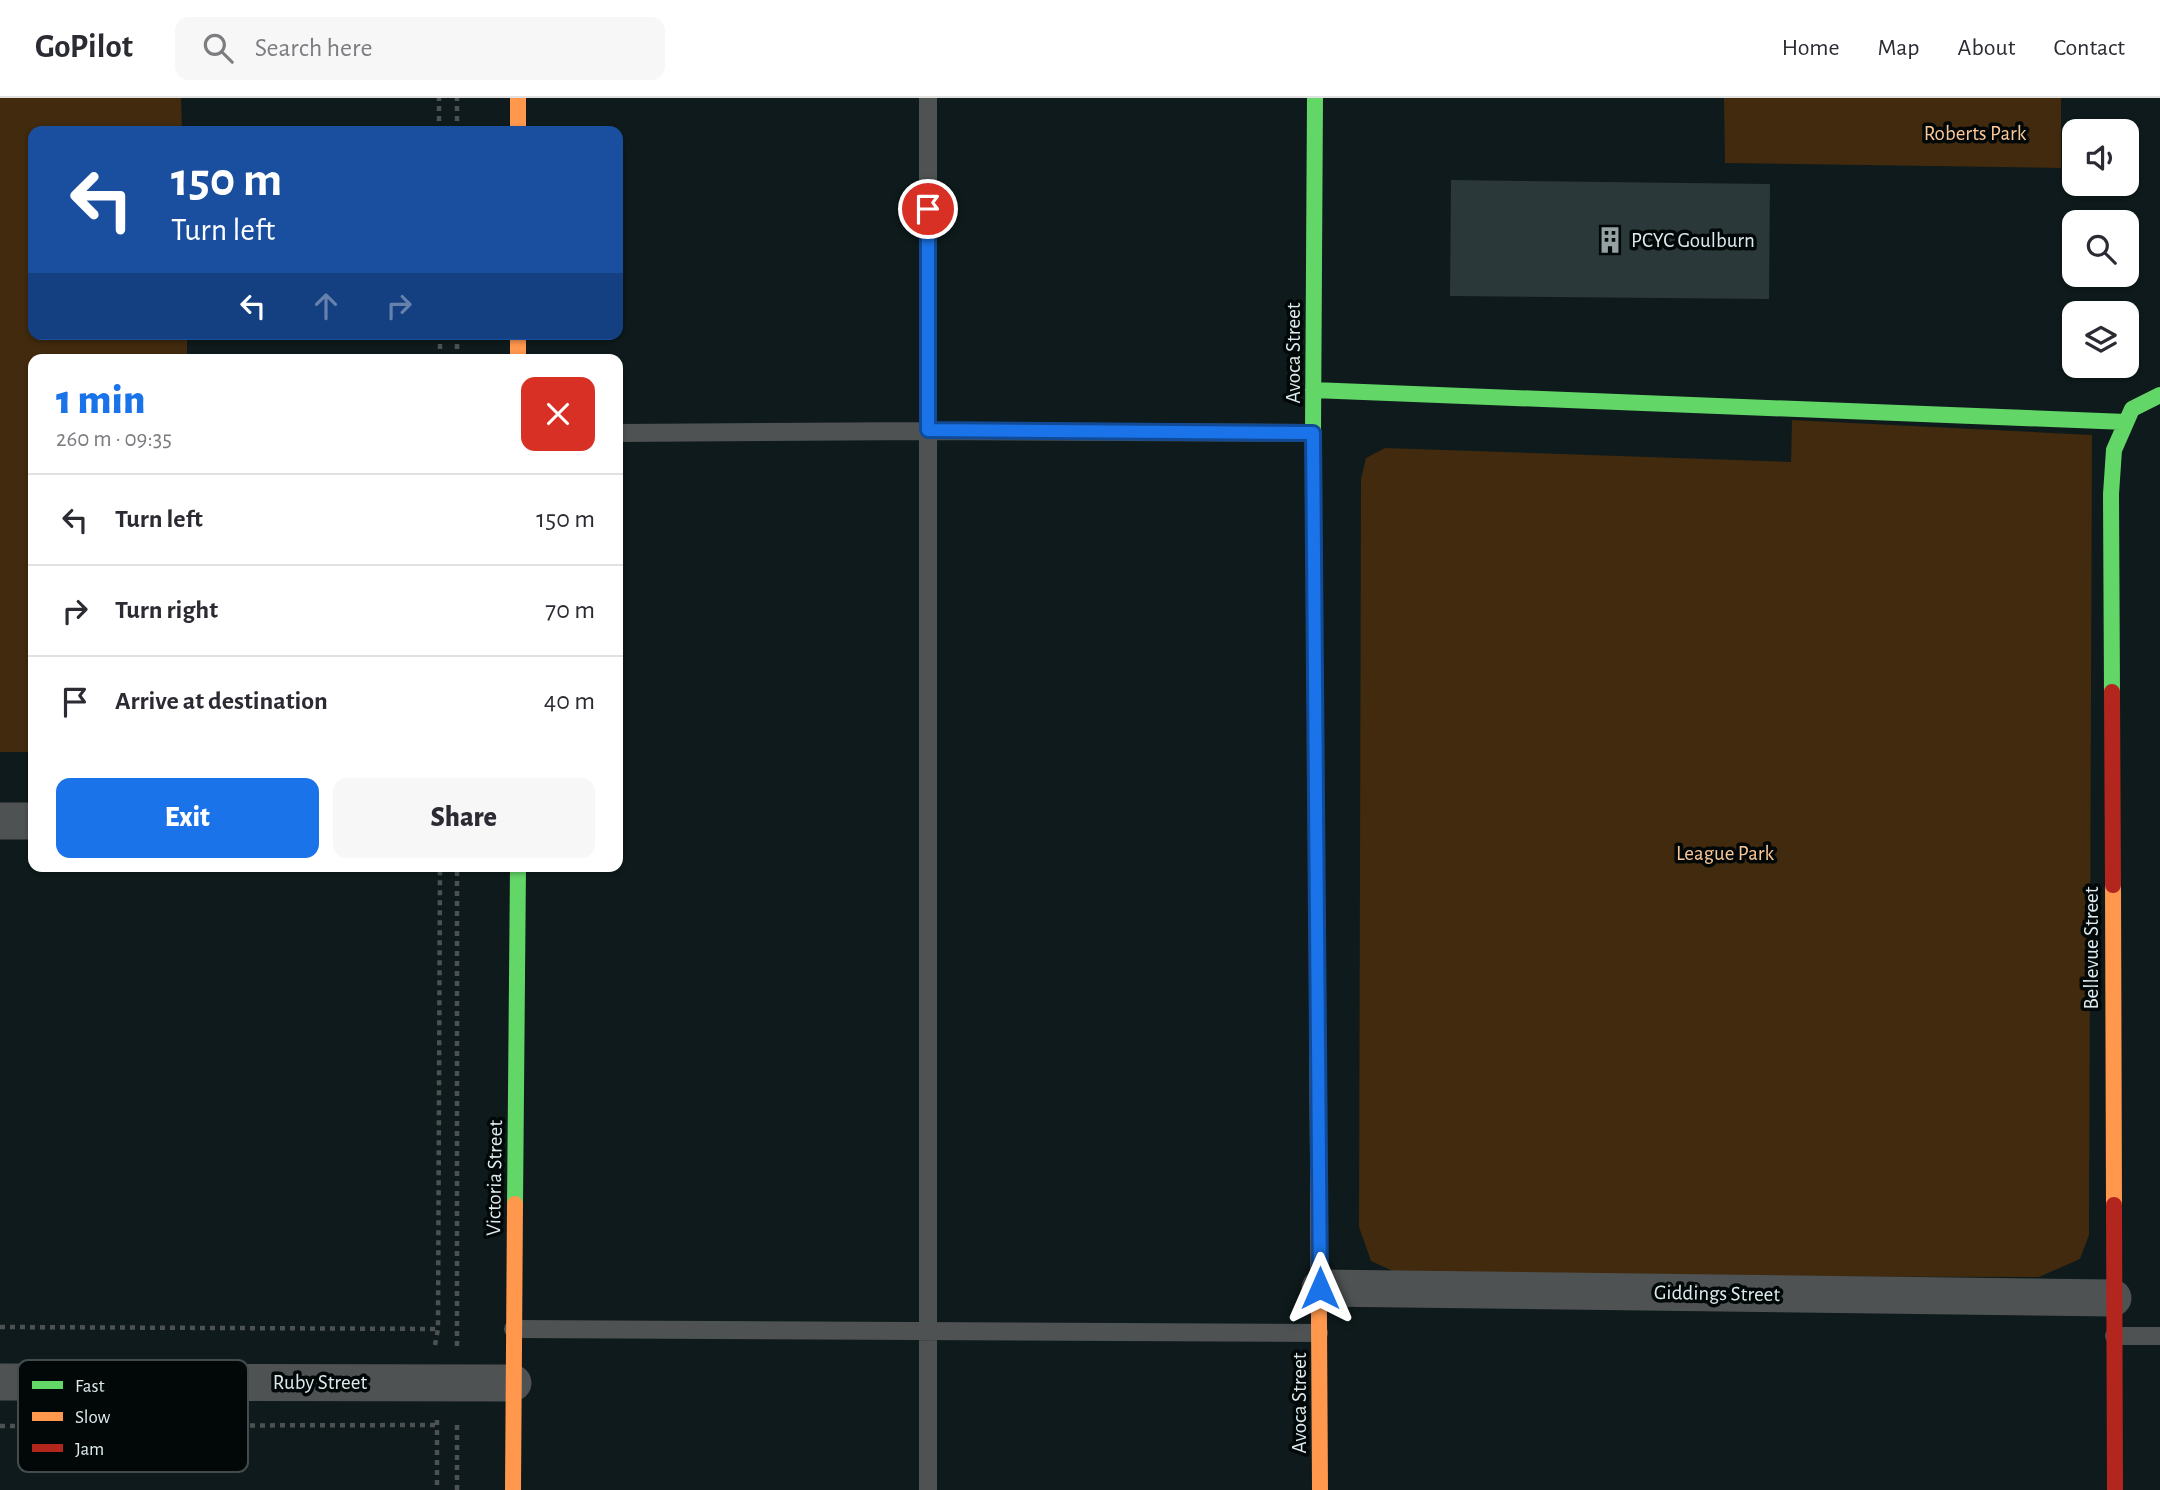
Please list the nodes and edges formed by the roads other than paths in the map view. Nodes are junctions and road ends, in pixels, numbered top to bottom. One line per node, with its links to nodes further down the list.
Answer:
1 (518, 98): 4 (street)
2 (928, 98): 8 (lane)
3 (1315, 98): 5 (street, Avoca Street)
4 (518, 126)
5 (1313, 390): 7 (street); 10 (street, Avoca Street)
6 (2160, 395): 7 (street)
7 (2129, 415): 15 (street, Bellevue Street)
8 (928, 430): 9 (lane); 10 (lane); 17 (lane)
9 (623, 433)
10 (1313, 433): 14 (street, Avoca Street)
11 (0, 821): 12 (street)
12 (28, 821)
13 (518, 872): 16 (street, Victoria Street)
14 (1320, 1288): 15 (street, Giddings Street); 18 (street, Avoca Street)
15 (2113, 1298): 19 (street, Bellevue Street)
16 (513, 1329): 17 (lane); 24 (street, Victoria Street)
17 (929, 1331): 18 (lane); 26 (lane)
18 (1320, 1333): 27 (street, Avoca Street)
19 (2114, 1336): 20 (lane); 28 (street, Bellevue Street)
20 (2160, 1336)
21 (0, 1382): 22 (street, Ruby Street)
22 (18, 1382)
23 (248, 1383): 24 (street, Ruby Street)
24 (513, 1383): 25 (street, Victoria Street)
25 (513, 1490)
26 (928, 1490)
27 (1320, 1490)
28 (2115, 1490)

